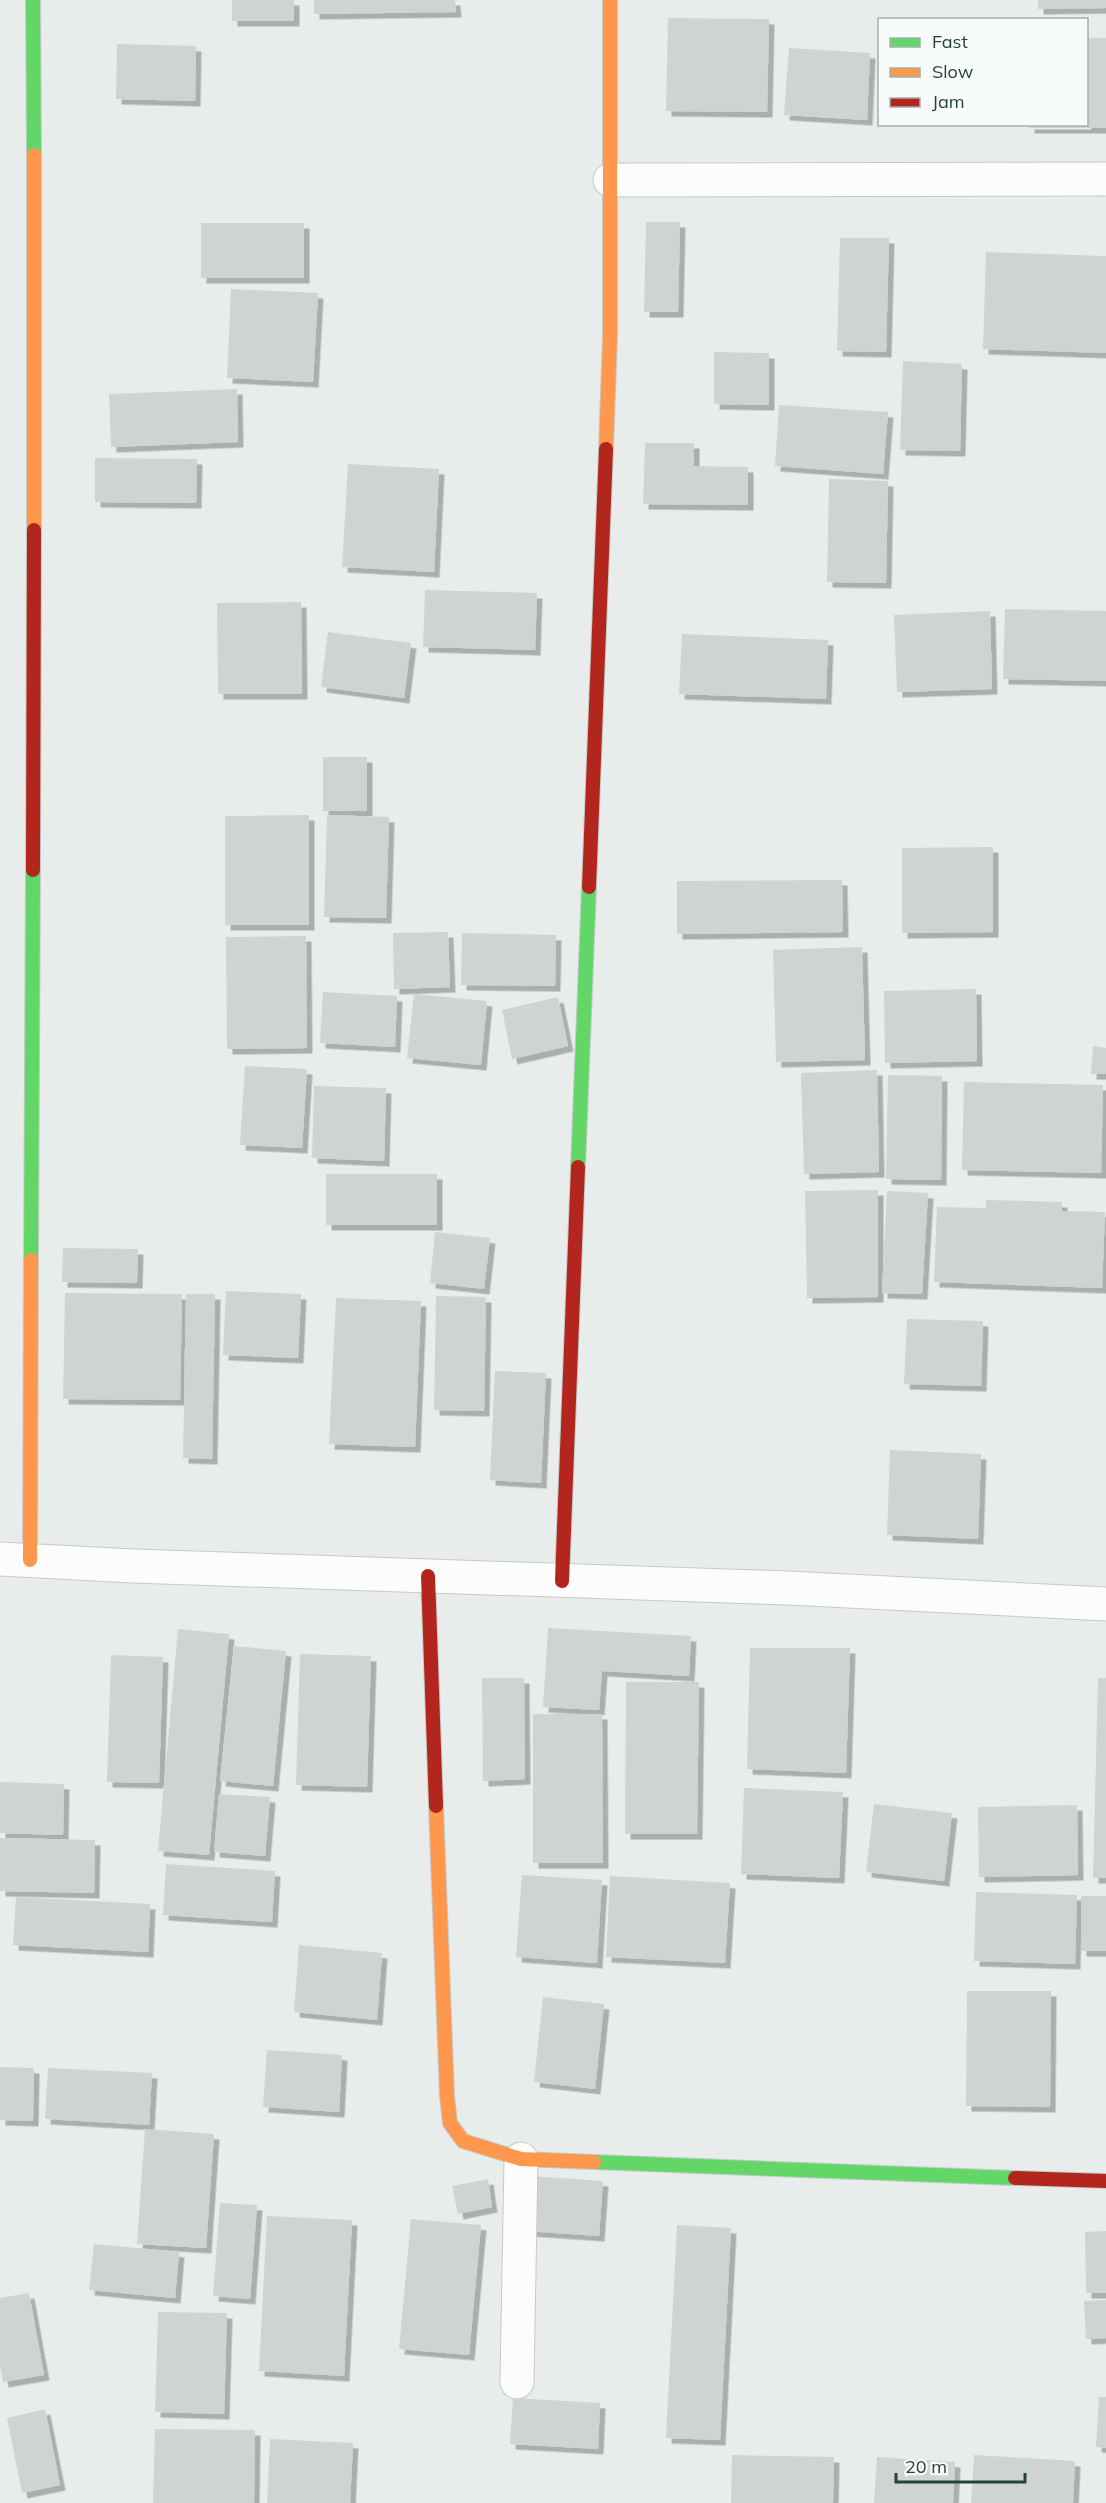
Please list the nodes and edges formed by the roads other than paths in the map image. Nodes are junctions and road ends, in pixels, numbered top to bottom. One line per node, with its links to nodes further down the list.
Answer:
1 (33, 0): 5 (street)
2 (610, 0): 4 (street)
3 (1106, 179): 4 (street)
4 (610, 180): 7 (street)
5 (15, 1560): 6 (street)
6 (428, 1576): 7 (street); 9 (street)
7 (562, 1581): 8 (street)
8 (1106, 1604)
9 (521, 2159): 10 (street); 11 (street)
10 (1106, 2181)
11 (516, 2382)

